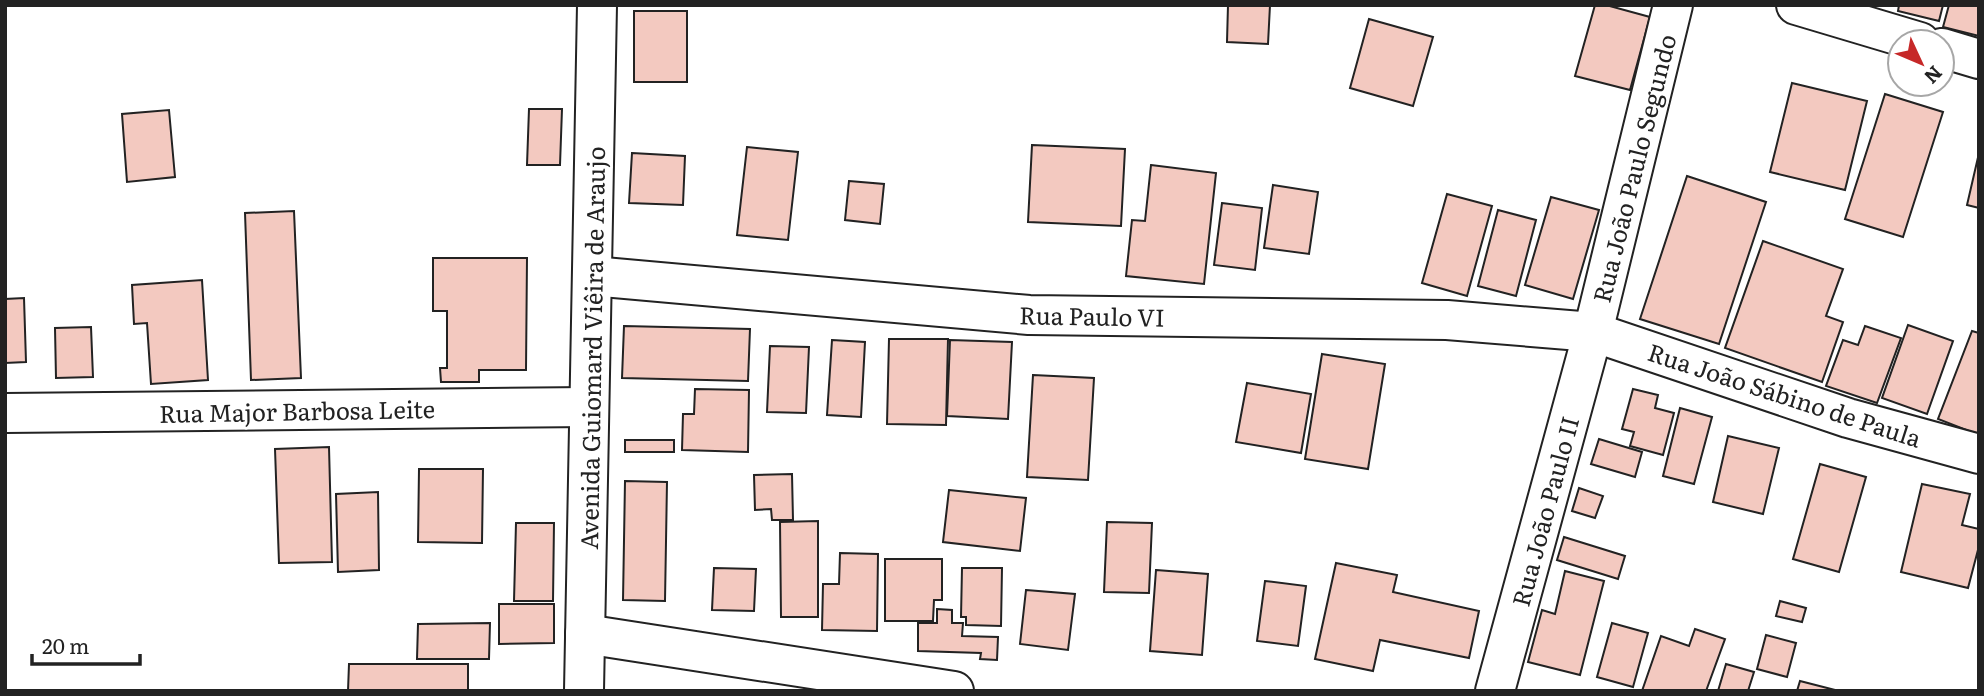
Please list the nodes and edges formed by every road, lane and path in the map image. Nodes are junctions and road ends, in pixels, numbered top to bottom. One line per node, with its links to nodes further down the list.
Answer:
1 (597, 5): 7 (street, Avenida Guiomard Viêira de Araujo)
2 (1673, 5): 8 (street, Rua João Paulo Segundo)
3 (1796, 5): 4 (street)
4 (1886, 32)
5 (1956, 53): 6 (street)
6 (1979, 60)
7 (592, 276): 8 (street, Rua Paulo VI); 9 (street, Avenida Guiomard Viêira de Araujo)
8 (1592, 332): 11 (street, Rua João Sábino de Paula); 15 (street, Rua João Paulo II)
9 (589, 407): 10 (street, Rua Major Barbosa Leite); 12 (street, Avenida Guiomard Viêira de Araujo)
10 (5, 413)
11 (1979, 454)
12 (585, 634): 13 (street, Avenida Guiomard Viêira de Araujo); 14 (street)
13 (584, 691)
14 (954, 691)
15 (1494, 691)

